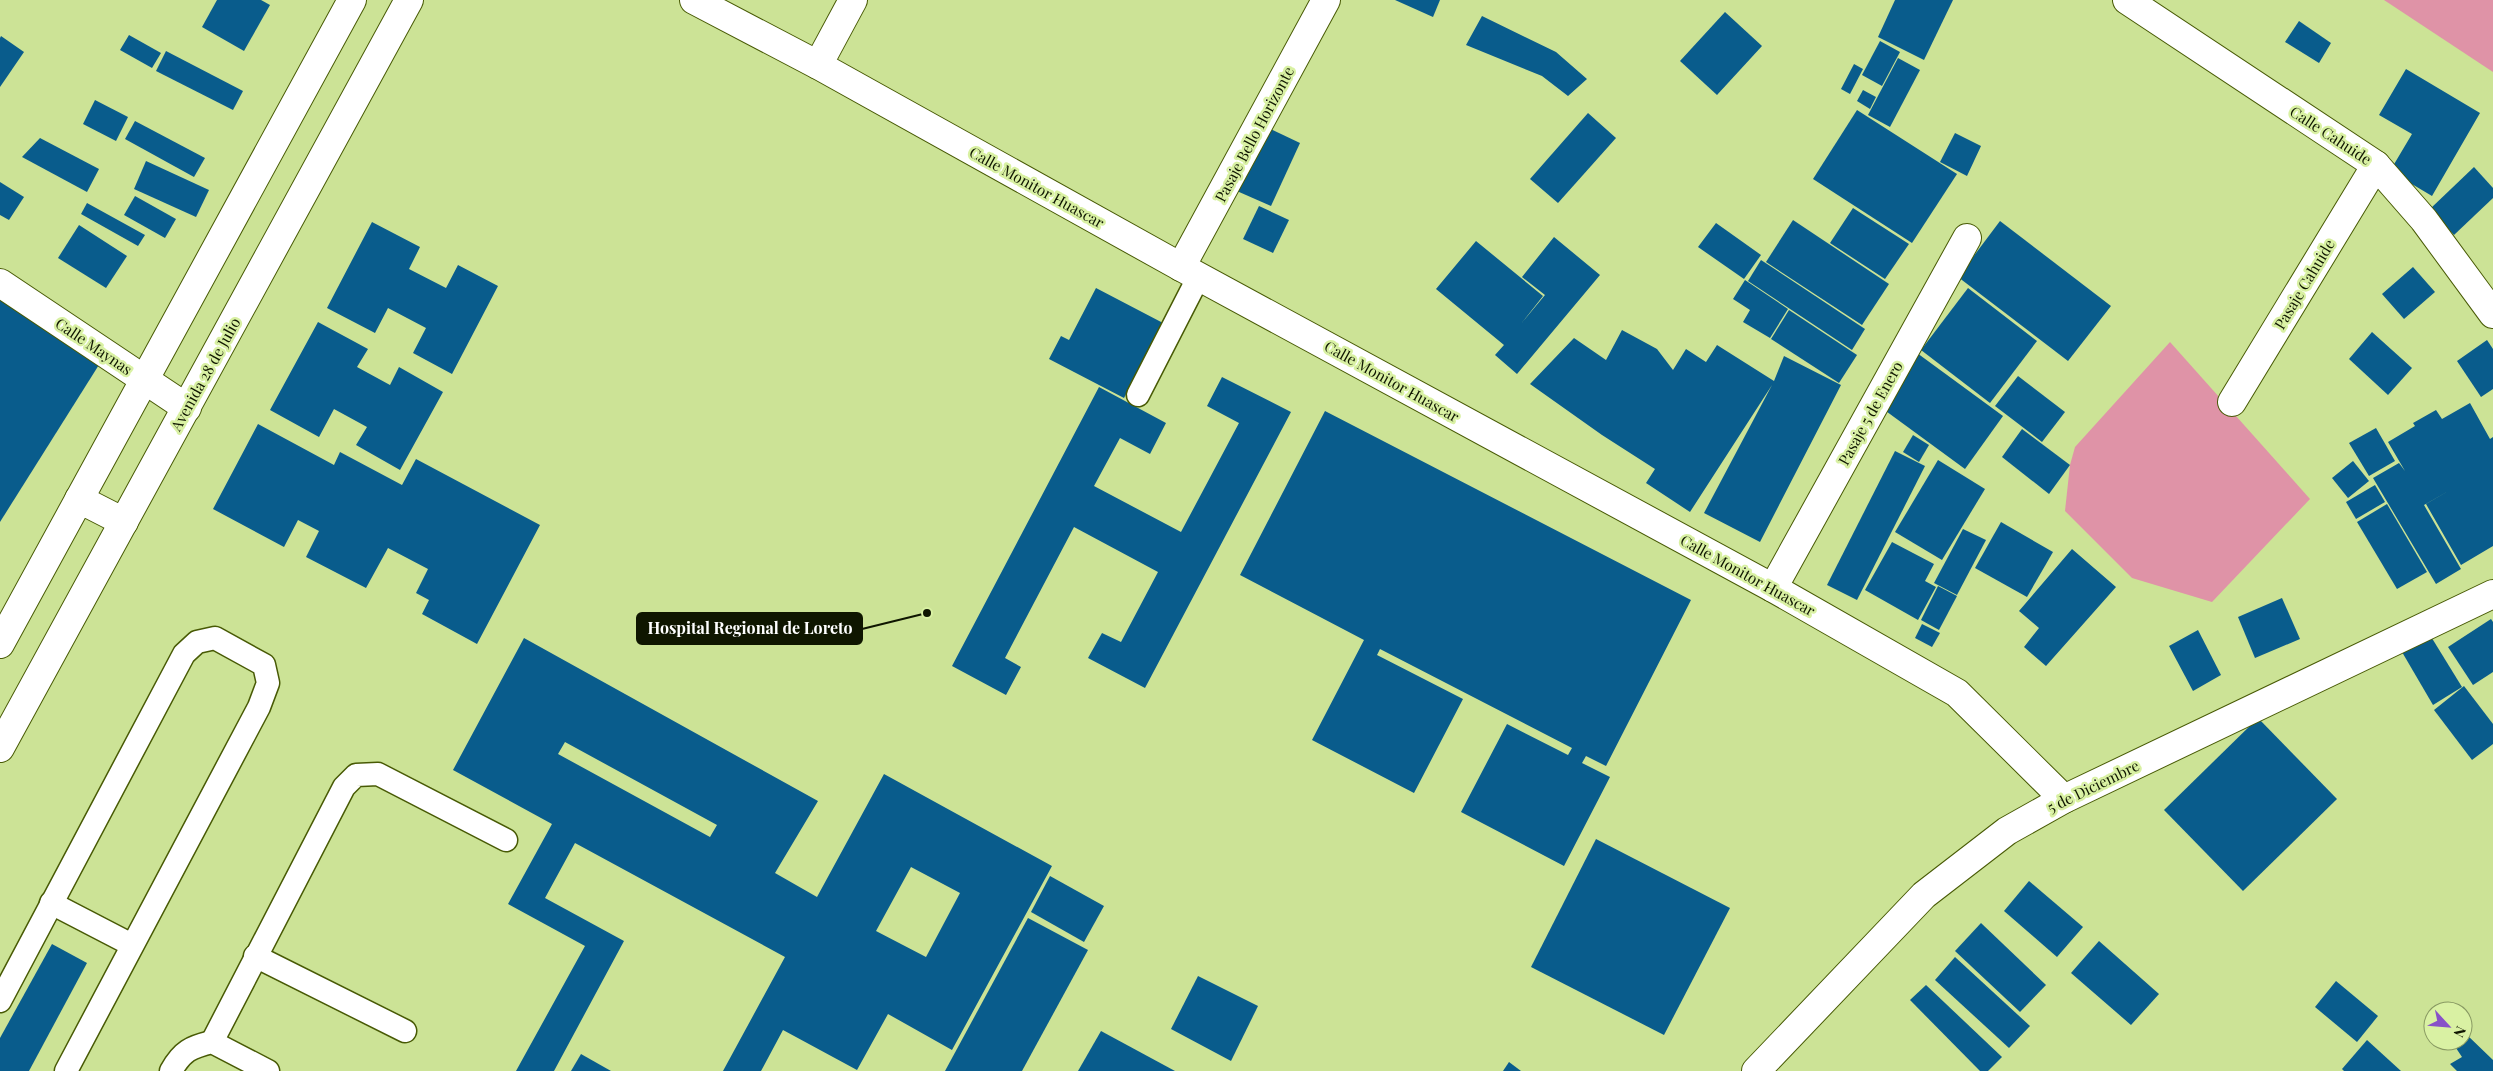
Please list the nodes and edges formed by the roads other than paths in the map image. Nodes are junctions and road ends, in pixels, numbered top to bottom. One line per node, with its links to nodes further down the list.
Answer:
1 (352, 0): 13 (street)
2 (409, 0): 16 (street, Avenida 28 de Julio)
3 (694, 0): 7 (street, Calle Monitor Huascar)
4 (853, 0): 7 (street)
5 (1326, 0): 10 (street, Pasaje Bello Horizonte)
6 (2127, 0): 8 (street, Calle Cahuide)
7 (818, 65): 10 (street, Calle Monitor Huascar)
8 (2376, 165): 12 (street, Calle Cahuide); 15 (street, Pasaje Cahuide)
9 (1967, 238): 19 (street, Pasaje 5 de Enero)
10 (1190, 272): 14 (lane); 19 (street, Calle Monitor Huascar)
11 (0, 283): 13 (street, Calle Maynas)
12 (2493, 314)
13 (144, 380): 16 (street, Calle Maynas); 17 (street)
14 (1138, 395)
15 (2232, 402)
16 (187, 408): 18 (street, Avenida 28 de Julio)
17 (79, 500): 18 (street); 21 (street)
18 (124, 522): 22 (street, Avenida 28 de Julio)
19 (1773, 588): 23 (street, Calle Monitor Huascar)
20 (2493, 594): 23 (street, 5 de Diciembre)
21 (0, 644)
22 (0, 748)
23 (2064, 799): 34 (street, 5 de Diciembre)
24 (506, 840): 27 (lane)
25 (52, 903): 26 (lane); 26 (lane); 28 (lane)
26 (132, 945): 31 (lane)
27 (255, 956): 29 (lane); 30 (lane)
28 (0, 1001)
29 (405, 1031)
30 (212, 1042): 32 (lane); 33 (lane)
31 (66, 1071)
32 (171, 1071)
33 (268, 1071)
34 (1756, 1071)

